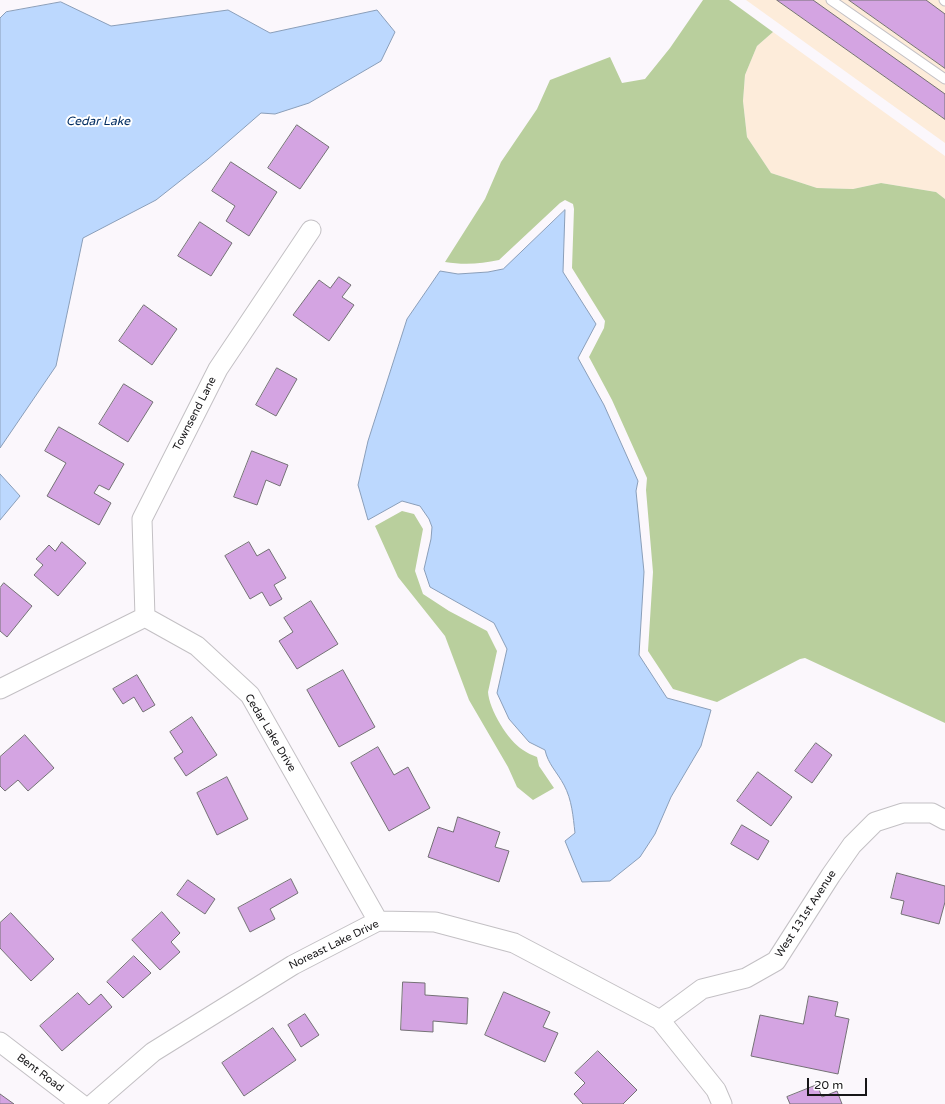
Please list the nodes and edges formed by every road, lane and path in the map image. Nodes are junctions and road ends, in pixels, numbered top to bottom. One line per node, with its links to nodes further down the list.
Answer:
1 (832, 0): 2 (lane)
2 (945, 79)
3 (311, 230): 4 (street, Townsend Lane)
4 (145, 617): 5 (street); 7 (street, Cedar Lake Drive)
5 (0, 689)
6 (945, 820): 8 (street, West 131st Avenue)
7 (378, 921): 8 (street, Noreast Lake Drive); 11 (street, Noreast Lake Drive)
8 (660, 1020): 12 (street, Noreast Lake Drive)
9 (0, 1042): 10 (street, Bent Road)
10 (81, 1104)
11 (93, 1104)
12 (722, 1104)

